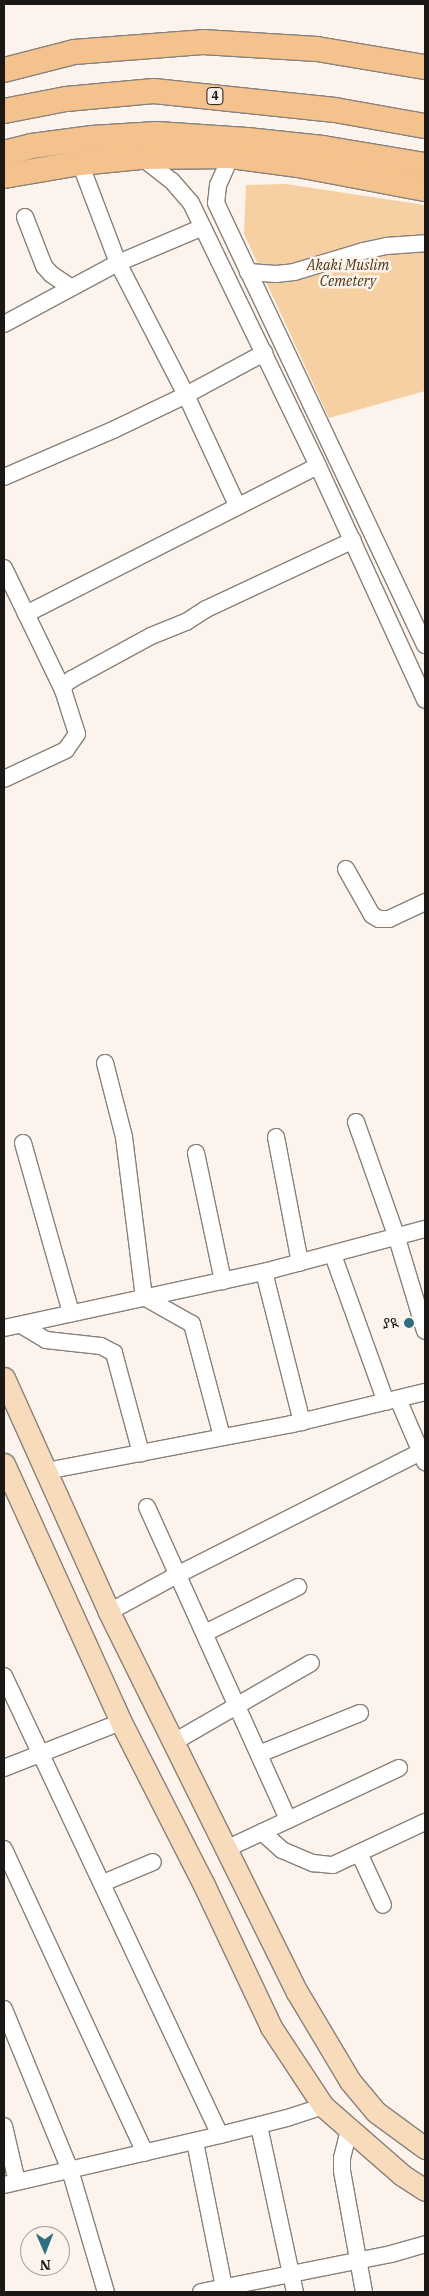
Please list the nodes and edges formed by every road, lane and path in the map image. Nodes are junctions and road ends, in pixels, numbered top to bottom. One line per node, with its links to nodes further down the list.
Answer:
1 (425, 67): 2 (highway)
2 (4, 70)
3 (4, 111): 4 (highway, 4)
4 (425, 126)
5 (4, 152): 9 (highway)
6 (231, 156): 7 (highway); 11 (highway); 16 (street)
7 (141, 157): 8 (highway); 13 (street)
8 (80, 163): 10 (highway); 15 (street)
9 (425, 165)
10 (4, 176)
11 (425, 189)
12 (25, 218): 17 (street)
13 (203, 227): 15 (street); 19 (street)
14 (425, 243): 16 (street)
15 (118, 264): 17 (street); 20 (street)
16 (248, 272): 27 (street)
17 (70, 287): 18 (street)
18 (4, 324)
19 (264, 353): 20 (street); 21 (street)
20 (186, 395): 22 (street); 23 (street)
21 (318, 466): 23 (street); 24 (street)
22 (4, 477)
23 (238, 507): 26 (street)
24 (353, 540): 28 (street); 29 (street)
25 (4, 568): 26 (street)
26 (26, 614): 28 (street)
27 (425, 645)
28 (63, 690): 30 (street)
29 (425, 700)
30 (5, 777)
31 (346, 869): 32 (street)
32 (425, 902)
33 (105, 1063): 44 (street)
34 (356, 1122): 39 (street)
35 (276, 1136): 41 (street)
36 (23, 1143): 45 (street)
37 (196, 1153): 43 (street)
38 (425, 1229): 39 (street)
39 (396, 1236): 40 (street); 48 (street)
40 (333, 1254): 41 (street); 51 (street)
41 (300, 1263): 42 (street)
42 (264, 1272): 43 (street); 52 (street)
43 (223, 1281): 44 (street)
44 (144, 1297): 45 (street); 53 (street)
45 (70, 1313): 46 (street)
46 (21, 1325): 47 (street); 54 (street)
47 (4, 1328)
48 (425, 1330)
49 (4, 1378): 57 (main road)
50 (425, 1392): 51 (street)
51 (392, 1400): 52 (street); 55 (street)
52 (302, 1422): 53 (street)
53 (222, 1438): 54 (street)
54 (141, 1453): 57 (street)
55 (423, 1457): 59 (street)
56 (5, 1470): 67 (main road)
57 (46, 1471): 61 (main road)
58 (147, 1507): 59 (street)
59 (179, 1574): 61 (street); 62 (street)
60 (298, 1586): 62 (street)
61 (109, 1612): 68 (main road)
62 (205, 1633): 65 (street)
63 (311, 1663): 65 (street)
64 (4, 1676): 70 (street)
65 (238, 1705): 68 (street); 69 (street)
66 (360, 1713): 69 (street)
67 (122, 1722): 70 (street); 83 (main road)
68 (174, 1742): 77 (main road)
69 (259, 1754): 73 (street)
70 (39, 1755): 71 (street); 80 (street)
71 (4, 1768)
72 (399, 1768): 73 (street)
73 (288, 1820): 75 (street)
74 (425, 1822): 78 (street)
75 (262, 1832): 77 (street); 78 (street)
76 (4, 1849): 90 (street)
77 (226, 1849): 89 (main road)
78 (359, 1853): 81 (street)
79 (153, 1862): 80 (street)
80 (103, 1883): 87 (street)
81 (383, 1904)
82 (4, 2009): 91 (street)
83 (323, 2106): 85 (street); 86 (main road)
84 (4, 2126): 92 (street)
85 (259, 2126): 87 (street); 96 (street)
86 (349, 2130): 93 (main road); 95 (street)
87 (220, 2135): 88 (street)
88 (195, 2142): 90 (street); 97 (street)
89 (425, 2148)
90 (145, 2153): 91 (street)
91 (70, 2170): 92 (street); 98 (street)
92 (10, 2184)
93 (425, 2190)
94 (425, 2244): 95 (street)
95 (356, 2261): 96 (street); 101 (street)
96 (292, 2274): 97 (street); 100 (street)
97 (224, 2290): 99 (street)
98 (106, 2292)
99 (201, 2292)
100 (295, 2292)
101 (364, 2292)

